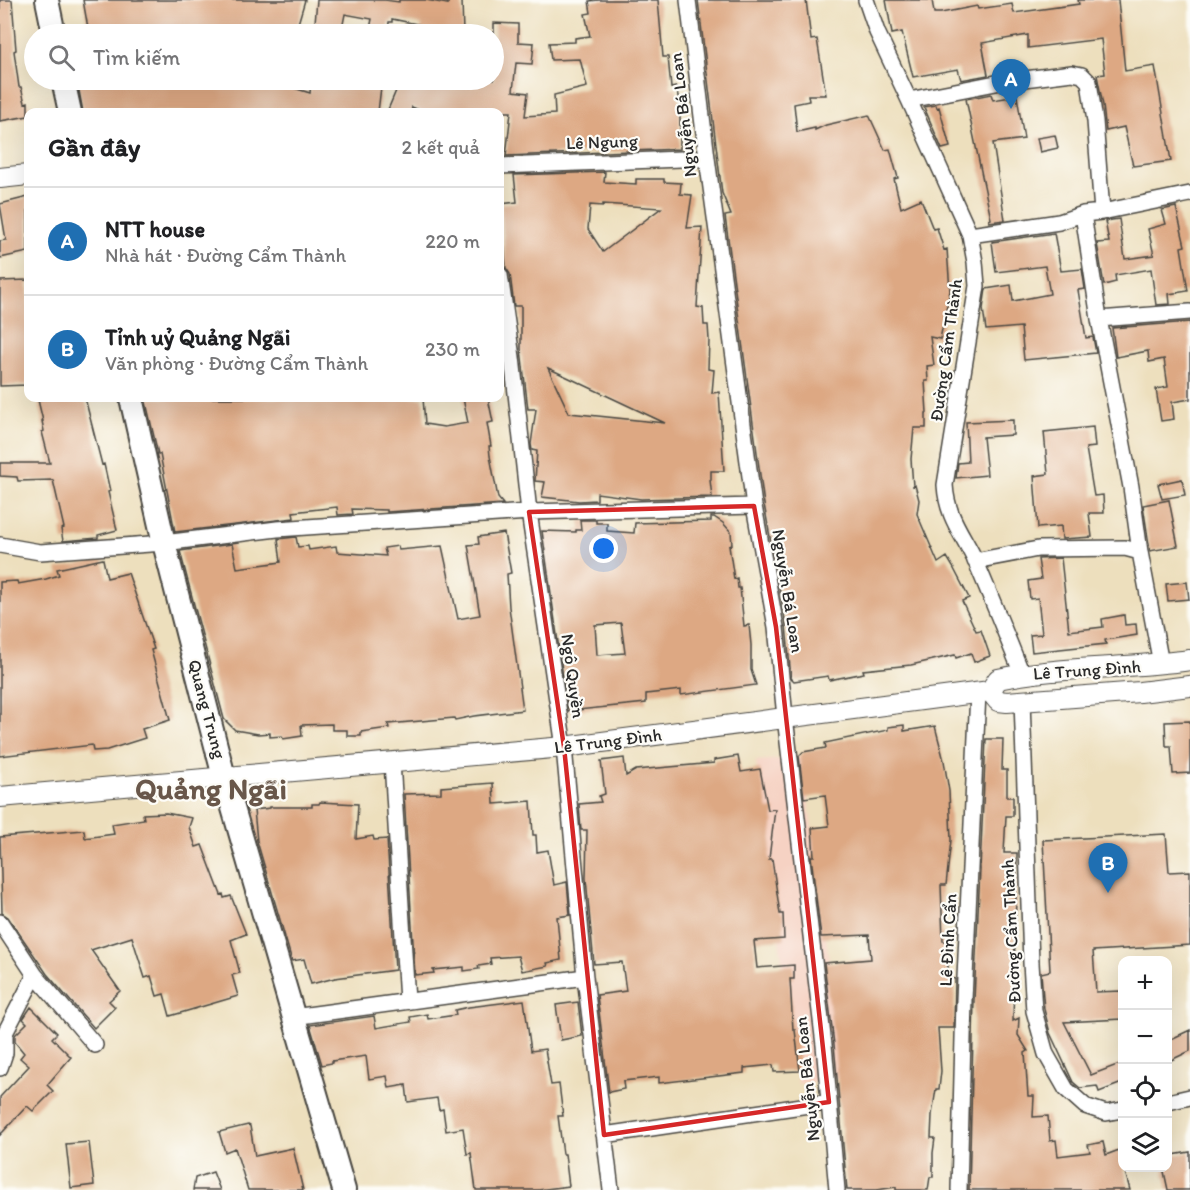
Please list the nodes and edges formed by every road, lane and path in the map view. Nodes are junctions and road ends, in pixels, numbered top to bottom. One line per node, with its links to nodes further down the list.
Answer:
1 (47, 0): 4 (main road)
2 (688, 0): 8 (street, Nguyễn Bá Loan)
3 (866, 0): 6 (street, Đường Cẩm Thành)
4 (52, 24)
5 (65, 90): 7 (main road)
6 (909, 100): 13 (street); 15 (street, Đường Cẩm Thành)
7 (69, 108)
8 (707, 158): 9 (street, Lê Ngung); 20 (street, Nguyễn Bá Loan)
9 (504, 166)
10 (24, 175): 11 (main road)
11 (0, 178)
12 (1190, 194): 13 (street)
13 (1102, 212): 14 (street)
14 (1083, 214): 15 (street); 18 (street)
15 (970, 236): 25 (street, Đường Cẩm Thành)
16 (504, 302): 21 (street, Ngô Quyền)
17 (1190, 312): 18 (street)
18 (1099, 319): 24 (street)
19 (132, 402): 22 (main road, Quang Trung)
20 (754, 506): 21 (street); 34 (street, Nguyễn Bá Loan)
21 (529, 512): 22 (street); 35 (street, Ngô Quyền)
22 (164, 543): 23 (street); 37 (main road, Quang Trung)
23 (0, 545)
24 (1140, 552): 25 (street); 27 (street)
25 (975, 561): 29 (street, Đường Cẩm Thành)
26 (1190, 660): 27 (main road, Lê Trung Đình)
27 (1161, 664): 28 (main road, Lê Trung Đình)
28 (1136, 666): 29 (main road, Lê Trung Đình); 32 (main road)
29 (1022, 674): 31 (main road, Lê Trung Đình)
30 (1190, 686): 32 (main road, Lê Trung Đình)
31 (984, 692): 33 (main road, Lê Trung Đình); 34 (main road, Lê Trung Đình); 54 (street, Lê Đình Cẩn)
32 (1140, 692): 33 (main road, Lê Trung Đình)
33 (1022, 700): 49 (street, Đường Cẩm Thành)
34 (785, 717): 35 (main road, Lê Trung Đình); 48 (street, Nguyễn Bá Loan)
35 (564, 747): 36 (main road, Lê Trung Đình); 41 (street, Ngô Quyền)
36 (392, 762): 37 (main road, Lê Trung Đình); 42 (street)
37 (224, 777): 38 (main road, Lê Trung Đình); 43 (main road, Quang Trung)
38 (0, 797)
39 (0, 922): 40 (street)
40 (35, 975): 44 (street); 45 (street)
41 (585, 977): 42 (street); 50 (street, Ngô Quyền)
42 (407, 1001): 43 (street)
43 (293, 1017): 51 (main road, Quang Trung)
44 (95, 1045)
45 (0, 1068)
46 (1190, 1097): 47 (street)
47 (1172, 1101)
48 (829, 1102): 50 (street); 53 (street, Nguyễn Bá Loan)
49 (1118, 1111)
50 (604, 1135): 52 (street, Ngô Quyền)
51 (344, 1190)
52 (611, 1190)
53 (837, 1190)
54 (959, 1190)

